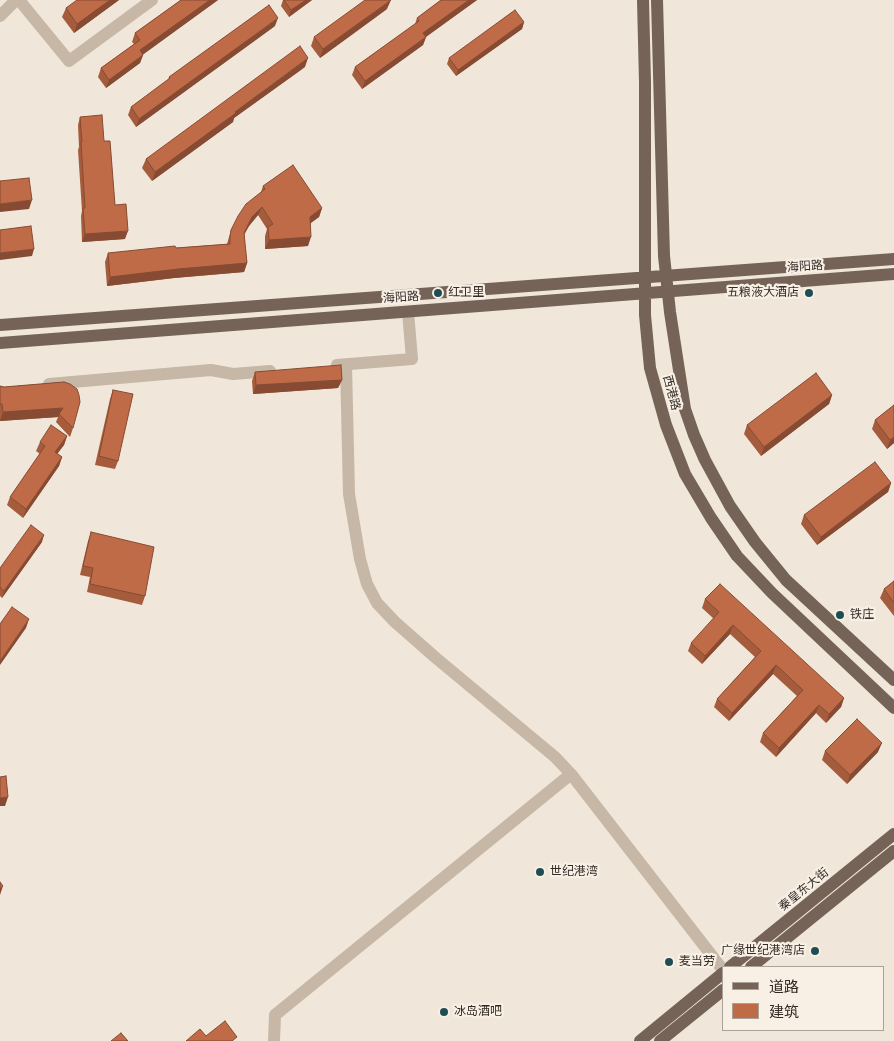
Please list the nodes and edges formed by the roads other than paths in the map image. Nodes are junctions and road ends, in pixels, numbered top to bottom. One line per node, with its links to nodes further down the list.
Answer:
1 (18, 0): 2 (street); 5 (street)
2 (152, 0)
3 (643, 0): 9 (main road, 西港路)
4 (657, 0): 8 (main road, 西港路)
5 (0, 16)
6 (894, 259): 8 (main road, 海阳路)
7 (894, 274): 10 (main road, 海阳路)
8 (666, 276): 9 (main road, 海阳路); 10 (main road, 西港路)
9 (645, 278): 11 (main road, 西港路); 13 (main road, 海阳路)
10 (667, 291): 11 (main road, 海阳路); 19 (main road, 西港路)
11 (645, 294): 12 (main road, 海阳路); 20 (main road, 西港路)
12 (408, 312): 14 (main road, 海阳路); 15 (street)
13 (0, 325)
14 (0, 343)
15 (346, 365): 16 (street); 21 (street)
16 (327, 366)
17 (280, 370): 18 (street)
18 (38, 385)
19 (894, 680)
20 (894, 708)
21 (571, 774): 26 (street); 29 (street)
22 (894, 834): 24 (main road, 秦皇东大街)
23 (894, 851): 25 (main road)
24 (731, 966)
25 (751, 966)
26 (722, 971)
27 (722, 973): 30 (main road)
28 (722, 991): 31 (main road)
29 (274, 1041)
30 (640, 1041)
31 (660, 1041)

